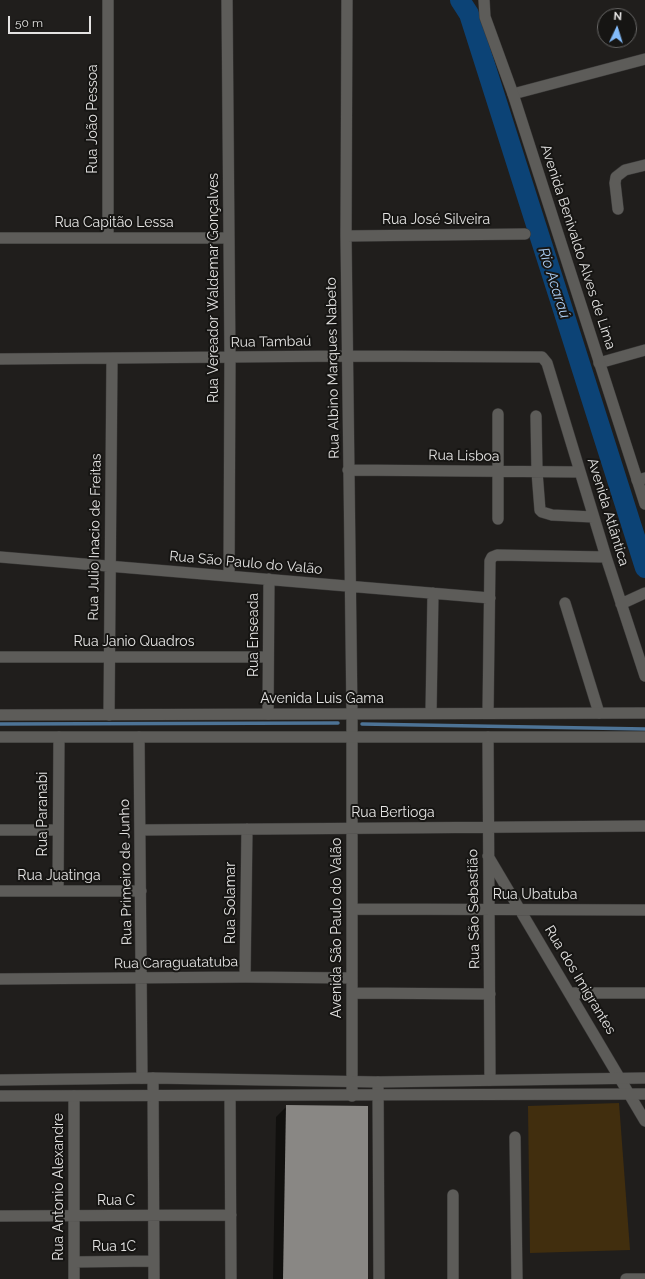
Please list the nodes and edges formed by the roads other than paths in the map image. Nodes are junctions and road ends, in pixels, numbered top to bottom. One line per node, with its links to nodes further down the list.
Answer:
1 (108, 0): 12 (street, Rua João Pessoa)
2 (228, 0): 13 (street, Rua Vereador Waldemar Gonçalves)
3 (347, 0): 10 (street, Rua Albino Marques Nabeto)
4 (484, 0): 6 (street, Avenida Benivaldo Alves de Lima)
5 (645, 58): 6 (street)
6 (513, 94): 20 (street, Avenida Benivaldo Alves de Lima)
7 (645, 165): 8 (street)
8 (618, 209)
9 (525, 234): 10 (street, Rua José Silveira)
10 (346, 236): 15 (street, Rua Albino Marques Nabeto)
11 (0, 238): 12 (street, Rua Capitão Lessa)
12 (108, 238): 13 (street, Rua Capitão Lessa)
13 (228, 238): 17 (street, Rua Vereador Waldemar Gonçalves)
14 (645, 350): 20 (street)
15 (347, 356): 16 (street, Rua Tambaú); 17 (street, Rua Tambaú); 23 (street, Rua Albino Marques Nabeto)
16 (542, 357): 26 (street, Avenida Atlântica)
17 (230, 358): 19 (street, Rua Tambaú); 34 (street, Rua Vereador Waldemar Gonçalves)
18 (0, 360): 19 (street, Rua Tambaú)
19 (112, 360): 33 (street, Rua Julio Inacio de Freitas)
20 (599, 363): 27 (street, Avenida Benivaldo Alves de Lima)
21 (498, 414): 24 (street)
22 (536, 416): 25 (street)
23 (348, 470): 24 (street, Rua Lisboa); 36 (street, Rua Albino Marques Nabeto)
24 (498, 471): 25 (street, Rua Lisboa); 30 (street)
25 (537, 472): 26 (street, Rua Lisboa); 29 (street)
26 (580, 472): 29 (street, Avenida Atlântica)
27 (641, 479): 28 (street, Avenida Benivaldo Alves de Lima)
28 (645, 504)
29 (593, 517): 32 (street, Avenida Atlântica)
30 (498, 519)
31 (0, 557): 33 (street, Rua São Paulo do Valão)
32 (606, 557): 39 (street); 41 (street, Avenida Atlântica)
33 (109, 566): 34 (street, Rua São Paulo do Valão); 43 (street, Rua Julio Inacio de Freitas)
34 (229, 576): 35 (street, Rua São Paulo do Valão)
35 (269, 579): 36 (street, Rua São Paulo do Valão); 44 (street, Rua Enseada)
36 (350, 586): 37 (street, Rua São Paulo do Valão); 51 (street, Rua Albino Marques Nabeto)
37 (433, 593): 39 (street, Rua São Paulo do Valão); 46 (street)
38 (645, 593): 41 (street)
39 (490, 598): 47 (street)
40 (565, 603): 48 (street)
41 (621, 604): 45 (street, Avenida Atlântica)
42 (0, 657): 43 (street, Rua Janio Quadros)
43 (108, 657): 44 (street, Rua Janio Quadros); 53 (street, Rua Julio Inacio de Freitas)
44 (268, 658): 50 (street, Rua Enseada)
45 (645, 676)
46 (432, 713): 47 (street, Avenida Luis Gama); 51 (street, Avenida Luis Gama)
47 (488, 713): 48 (street, Avenida Luis Gama)
48 (599, 713): 49 (street, Avenida Luis Gama)
49 (645, 713)
50 (268, 714): 51 (street, Avenida Luis Gama); 53 (street, Avenida Luis Gama)
51 (352, 714): 54 (street, Rua Albino Marques Nabeto)
52 (0, 715): 53 (street, Avenida Luis Gama)
53 (109, 715)
54 (352, 736): 57 (street); 58 (street); 62 (street, Avenida São Paulo do Valão)
55 (0, 737): 56 (street)
56 (58, 737): 57 (street); 65 (street, Rua Paranabi)
57 (139, 737): 66 (street, Rua Primeiro de Junho)
58 (488, 737): 59 (street); 61 (street, Rua São Sebastião)
59 (645, 737)
60 (645, 826): 61 (street, Rua Bertioga)
61 (488, 827): 62 (street, Rua Bertioga); 67 (street, Rua São Sebastião)
62 (352, 828): 63 (street, Rua Bertioga); 71 (street, Avenida São Paulo do Valão)
63 (246, 829): 66 (street, Rua Bertioga); 75 (street, Rua Solamar)
64 (0, 830): 65 (street)
65 (58, 830): 70 (street, Rua Paranabi)
66 (140, 830): 68 (street, Rua Primeiro de Junho)
67 (488, 856): 72 (street, Rua São Sebastião); 73 (street, Rua dos Imigrantes)
68 (141, 890): 70 (street, Rua Juatinga); 76 (street, Rua Primeiro de Junho)
69 (0, 891): 70 (street, Rua Juatinga)
70 (58, 891)
71 (352, 909): 72 (street, Rua Ubatuba); 77 (street, Avenida São Paulo do Valão)
72 (489, 909): 73 (street, Rua Ubatuba); 82 (street, Rua São Sebastião)
73 (520, 910): 74 (street, Rua Ubatuba); 80 (street, Rua dos Imigrantes)
74 (645, 910)
75 (245, 977): 76 (street, Rua Caraguatatuba); 77 (street, Rua Caraguatatuba)
76 (142, 978): 78 (street, Rua Caraguatatuba); 83 (street, Rua Primeiro de Junho)
77 (352, 978): 79 (street, Avenida São Paulo do Valão)
78 (0, 979)
79 (352, 993): 82 (street); 89 (street, Avenida São Paulo do Valão)
80 (570, 993): 81 (street); 85 (street, Rua dos Imigrantes)
81 (645, 993)
82 (490, 994): 88 (street, Rua São Sebastião)
83 (142, 1078): 84 (street); 87 (street)
84 (154, 1078): 89 (street); 93 (street)
85 (621, 1078): 86 (street); 88 (street); 91 (street, Rua dos Imigrantes)
86 (645, 1078)
87 (0, 1080)
88 (490, 1080): 90 (street)
89 (352, 1081): 90 (street); 97 (street, Avenida São Paulo do Valão)
90 (378, 1082): 98 (street)
91 (630, 1094): 92 (street); 98 (street); 99 (street, Rua dos Imigrantes)
92 (645, 1094)
93 (153, 1095): 95 (street); 96 (street); 105 (street)
94 (0, 1096): 95 (street)
95 (74, 1096): 104 (street, Rua Antonio Alexandre)
96 (230, 1096): 97 (street); 102 (street)
97 (352, 1096): 98 (street)
98 (378, 1096): 111 (street)
99 (645, 1121)
100 (515, 1137): 113 (street)
101 (453, 1195): 112 (street)
102 (231, 1215): 105 (street, Rua C); 110 (street)
103 (0, 1216): 104 (street, Rua C)
104 (74, 1216): 105 (street, Rua C); 106 (street, Rua Antonio Alexandre)
105 (154, 1216): 107 (street)
106 (74, 1262): 107 (street, Rua 1C); 108 (street, Rua Antonio Alexandre)
107 (154, 1262): 109 (street)
108 (74, 1279)
109 (154, 1279)
110 (231, 1279)
111 (379, 1279)
112 (453, 1279)
113 (517, 1279)
114 (626, 1279): 115 (street)
115 (645, 1279)

